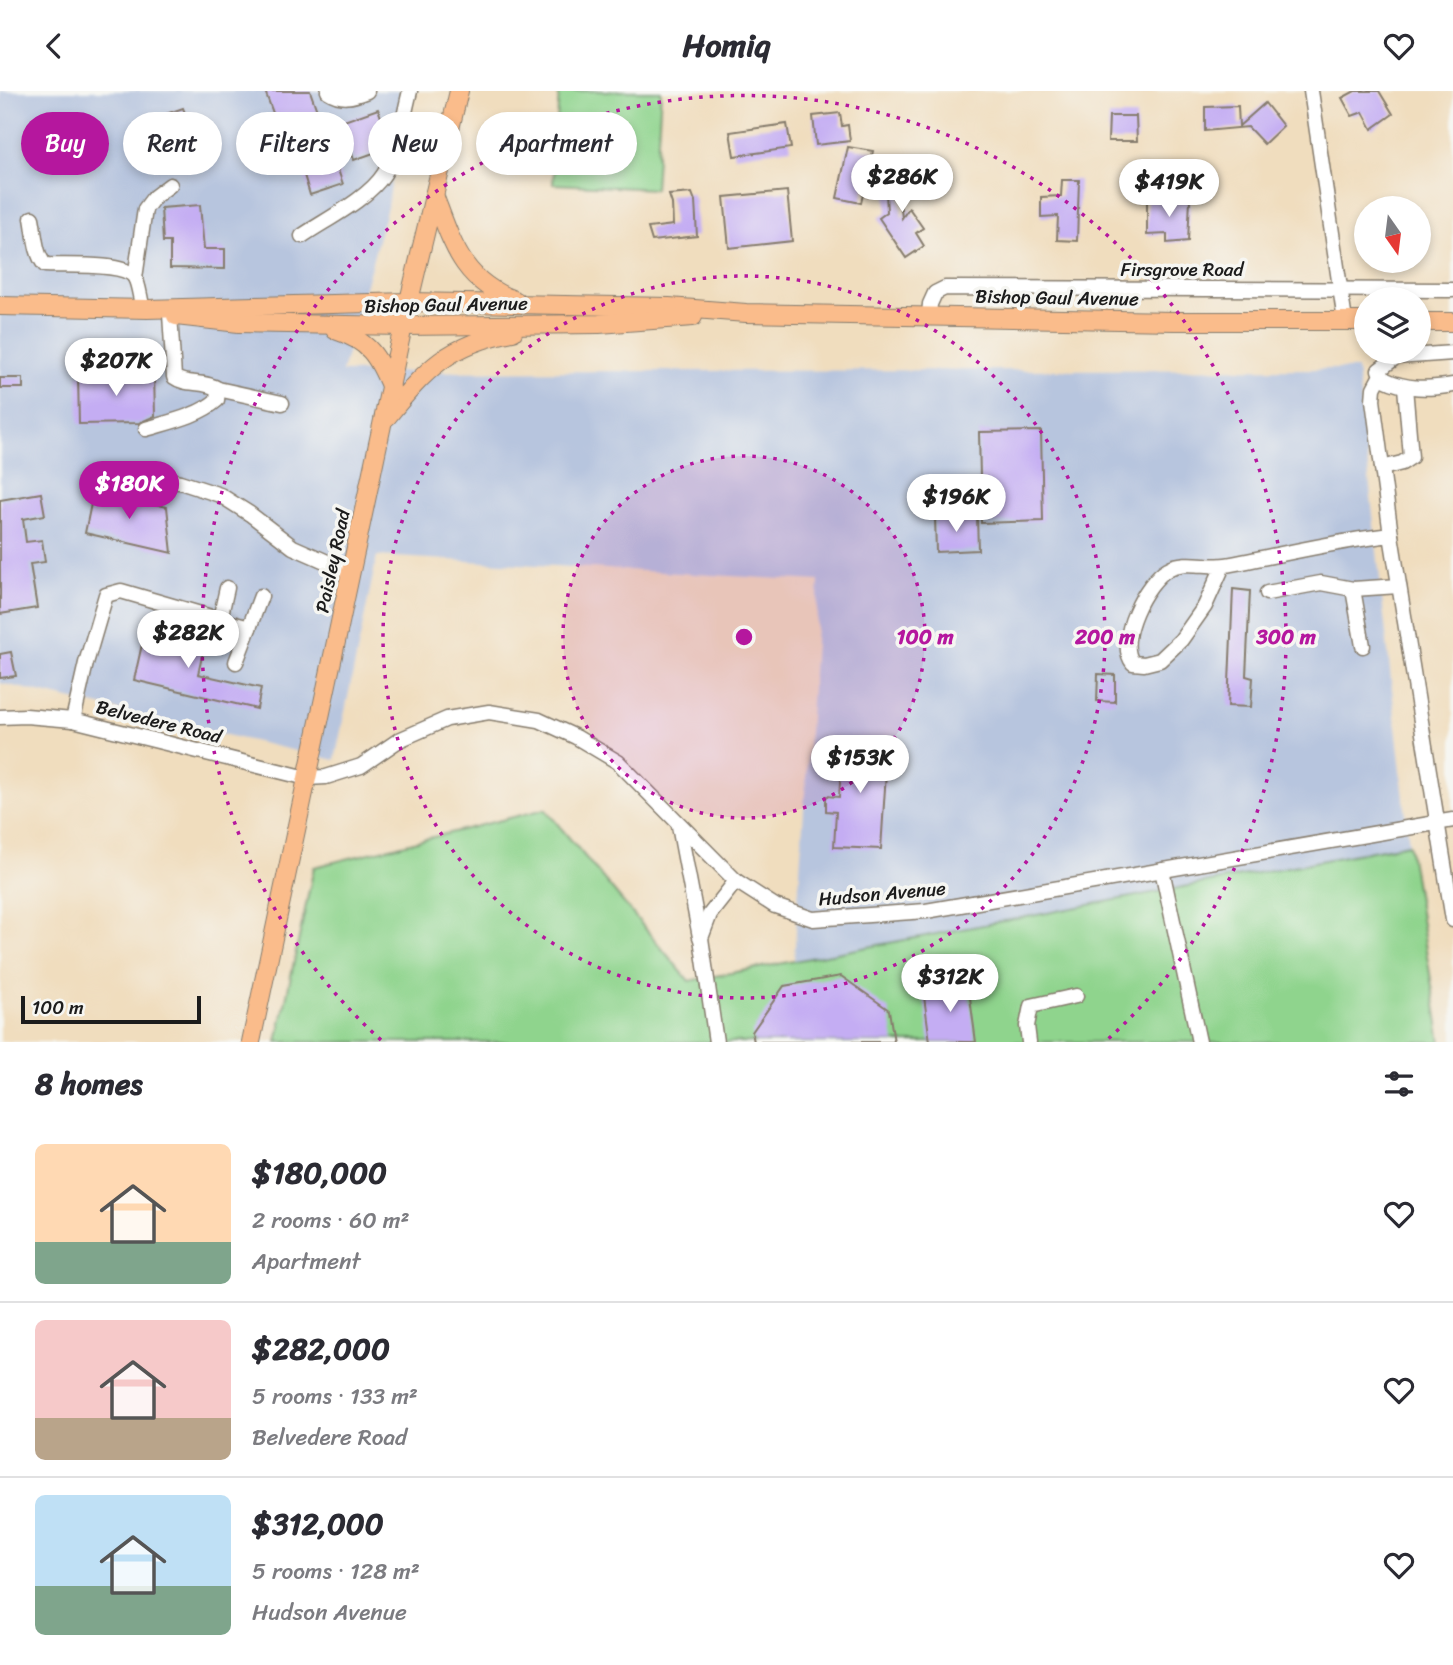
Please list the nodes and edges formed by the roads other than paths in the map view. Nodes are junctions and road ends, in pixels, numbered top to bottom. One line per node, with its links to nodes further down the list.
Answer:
1 (328, 91): 2 (street)
2 (367, 91)
3 (410, 91): 9 (street)
4 (459, 91): 7 (main road, Paisley Road)
5 (1311, 91): 11 (street)
6 (170, 185): 10 (street)
7 (435, 195): 13 (main road, Paisley Road); 14 (main road)
8 (32, 218): 10 (street)
9 (302, 236)
10 (135, 278): 16 (street)
11 (1340, 289): 12 (street, Firsgrove Road); 19 (street, Firsgrove Road); 20 (street)
12 (1453, 290)
13 (409, 302): 14 (main road, Bishop Gaul Avenue); 16 (main road, Bishop Gaul Avenue); 26 (main road, Paisley Road)
14 (527, 305): 17 (main road, Bishop Gaul Avenue)
15 (0, 306): 16 (main road, Bishop Gaul Avenue)
16 (145, 309): 18 (main road, Bishop Gaul Avenue)
17 (746, 313): 19 (main road, Bishop Gaul Avenue); 24 (main road, Bishop Gaul Avenue)
18 (170, 314): 25 (main road, Bishop Gaul Avenue); 32 (street)
19 (929, 315): 20 (main road, Bishop Gaul Avenue)
20 (1345, 321): 21 (main road, Bishop Gaul Avenue)
21 (1354, 321)
22 (1431, 322): 23 (main road)
23 (1453, 322)
24 (558, 323): 26 (main road, Bishop Gaul Avenue); 34 (main road)
25 (320, 325): 26 (main road, Bishop Gaul Avenue); 30 (main road)
26 (403, 326): 30 (main road, Paisley Road)
27 (1453, 353): 28 (street)
28 (1381, 376): 31 (street); 36 (street)
29 (1453, 385): 31 (street)
30 (391, 387): 34 (main road, Paisley Road)
31 (1405, 387): 36 (street)
32 (218, 389): 33 (street); 35 (street)
33 (282, 403)
34 (385, 420): 40 (main road, Paisley Road)
35 (146, 429)
36 (1382, 468): 38 (street)
37 (121, 473): 40 (street)
38 (1391, 535): 39 (street); 41 (street)
39 (1223, 566): 39 (street)
40 (351, 572): 52 (main road, Paisley Road)
41 (1399, 586): 43 (street); 53 (street)
42 (227, 588): 46 (street)
43 (1353, 589): 44 (street); 48 (street)
44 (1267, 593)
45 (261, 596): 47 (street)
46 (220, 619): 47 (street); 51 (street)
47 (249, 628): 49 (street)
48 (1363, 646)
49 (236, 662)
50 (0, 717): 51 (street, Belvedere Road)
51 (73, 720): 52 (street, Belvedere Road)
52 (307, 778): 54 (street, Hudson Avenue); 60 (main road, Paisley Road)
53 (1446, 821): 55 (street, Hudson Avenue); 57 (street)
54 (679, 826): 56 (street, Hudson Avenue); 58 (street)
55 (1162, 870): 56 (street, Hudson Avenue); 63 (street)
56 (736, 881): 58 (street)
57 (1453, 920)
58 (701, 938): 61 (street)
59 (1076, 996): 62 (street)
60 (251, 1042)
61 (716, 1042)
62 (1029, 1042)
63 (1199, 1042)

